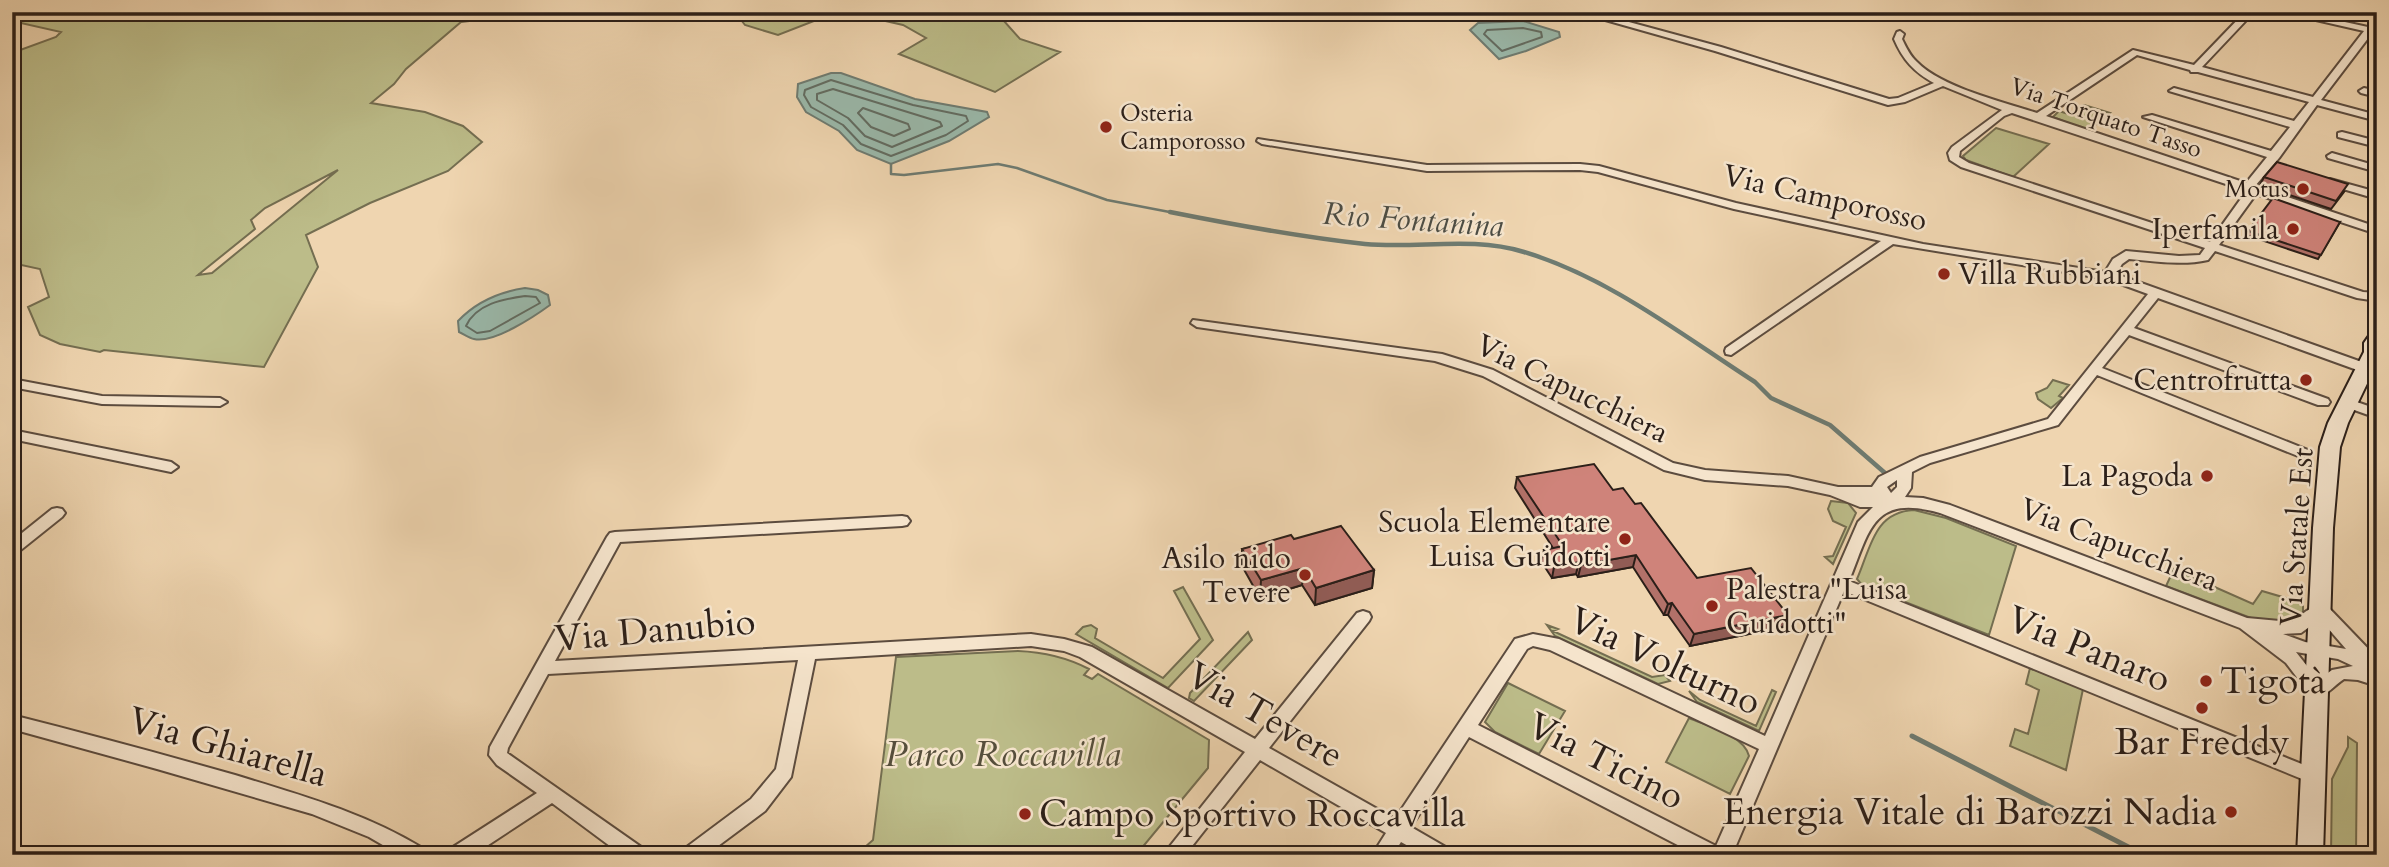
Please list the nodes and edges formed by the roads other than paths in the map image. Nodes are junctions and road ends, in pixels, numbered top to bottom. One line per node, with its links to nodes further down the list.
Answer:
1 (1581, 12): 7 (street)
2 (2250, 12): 6 (street)
3 (2285, 12): 4 (street)
4 (2373, 31): 11 (street)
5 (1900, 34): 7 (street, Via Torquato Tasso)
6 (2194, 69): 11 (street); 13 (street)
7 (1941, 84): 12 (street, Via Torquato Tasso)
8 (2174, 91): 16 (street)
9 (2364, 91): 10 (street)
10 (2377, 94)
11 (2315, 102): 15 (street); 16 (street)
12 (2008, 111): 13 (street, Via Torquato Tasso); 28 (street)
13 (2038, 117): 24 (street, Via Torquato Tasso)
14 (2148, 117): 20 (street)
15 (2377, 118)
16 (2296, 125): 20 (street)
17 (2342, 135): 19 (street)
18 (1262, 141): 27 (street, Via Camporosso)
19 (2377, 144)
20 (2275, 156): 24 (street)
21 (2332, 156): 22 (street)
22 (2377, 169)
23 (2321, 179): 25 (street)
24 (2248, 188): 26 (street, Via Torquato Tasso); 28 (street)
25 (2377, 196)
26 (2377, 231)
27 (1891, 240): 29 (street, Via Camporosso); 36 (street)
28 (2212, 248): 29 (street); 31 (street)
29 (2109, 276): 30 (street, Via Camporosso)
30 (2156, 292): 35 (street); 37 (street, Via Camporosso)
31 (2361, 295): 32 (street); 33 (street)
32 (2377, 297)
33 (2377, 303)
34 (1198, 323): 48 (street, Via Capucchiera)
35 (2128, 330): 38 (street); 41 (street)
36 (1731, 351)
37 (2374, 352): 42 (street, Via Statale Est)
38 (2095, 370): 45 (street); 47 (street)
39 (12, 383): 40 (street)
40 (220, 402)
41 (2323, 402)
42 (2348, 403): 43 (street); 54 (street, Via Statale Est)
43 (2377, 414)
44 (12, 434): 46 (street)
45 (2303, 453)
46 (171, 467)
47 (1898, 474): 48 (street); 49 (street)
48 (1891, 503): 49 (street, Via Capucchiera); 53 (street)
49 (1922, 503): 56 (street, Via Capucchiera)
50 (57, 513): 52 (street)
51 (902, 521): 61 (street)
52 (12, 549)
53 (1839, 583): 68 (street); 70 (street, Via Panaro)
54 (2321, 610): 57 (street, Via Capucchiera); 59 (street, Via Statale Est); 62 (street)
55 (1363, 617): 69 (street)
56 (2251, 627): 57 (street, Via Capucchiera); 59 (street, Via Capucchiera); 65 (street, Via Capucchiera)
57 (2276, 627): 59 (street, Via Capucchiera)
58 (1050, 642): 60 (street, Via Danubio); 69 (street, Via Tevere)
59 (2320, 650): 62 (street); 63 (street); 65 (street, Via Statale Est)
60 (808, 652): 61 (street, Via Danubio); 76 (street)
61 (543, 668): 71 (street, Via Danubio)
62 (2377, 668)
63 (2356, 671): 64 (street); 65 (street)
64 (2377, 679)
65 (2317, 691): 70 (street, Via Statale Est)
66 (12, 722): 73 (street, Via Ghiarella)
67 (1466, 727): 68 (street, Via Volturno); 72 (street); 80 (street, Via Ticino)
68 (1769, 746): 81 (street)
69 (1257, 749): 72 (street, Via Tevere); 77 (street)
70 (2314, 776): 82 (street, Via Statale Est)
71 (552, 793): 74 (street); 75 (street, Via Danubio)
72 (1398, 830): 78 (street); 79 (street, Via Tevere)
73 (417, 855)
74 (457, 855)
75 (637, 855)
76 (691, 855)
77 (1173, 855)
78 (1382, 855)
79 (1441, 855)
80 (1716, 855)
81 (1722, 855)
82 (2310, 855)

